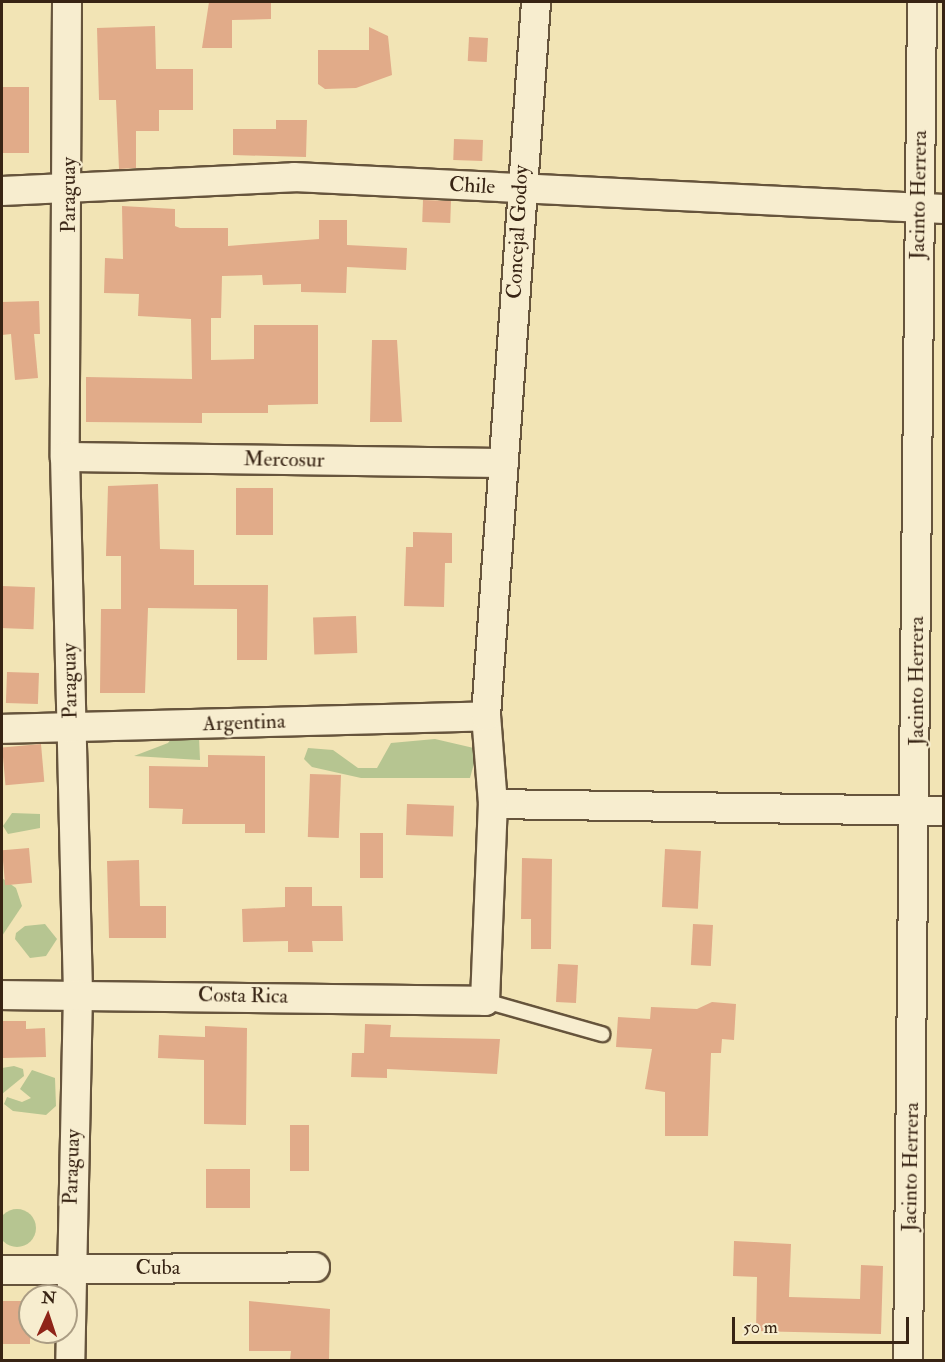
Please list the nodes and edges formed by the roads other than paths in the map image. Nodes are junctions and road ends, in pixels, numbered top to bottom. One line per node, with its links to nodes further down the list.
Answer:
1 (67, 2): 5 (street, Paraguay)
2 (536, 2): 4 (street, Concejal Godoy)
3 (922, 2): 7 (street, Jacinto Herrera)
4 (519, 189): 5 (street, Chile); 7 (street, Chile); 9 (street, Concejal Godoy)
5 (70, 190): 6 (street, Chile); 8 (street, Paraguay)
6 (2, 191)
7 (931, 209): 14 (street, Jacinto Herrera)
8 (65, 457): 9 (street, Mercosur); 11 (street, Paraguay)
9 (504, 463): 10 (street, Concejal Godoy)
10 (486, 716): 11 (street, Argentina); 13 (street, Concejal Godoy)
11 (71, 728): 12 (street, Argentina); 15 (street, Paraguay)
12 (2, 729)
13 (493, 804): 14 (street); 17 (street, Concejal Godoy)
14 (930, 810): 23 (street, Jacinto Herrera)
15 (78, 993): 16 (street, Costa Rica); 17 (street, Costa Rica); 20 (street, Paraguay)
16 (2, 995)
17 (485, 1002): 18 (lane)
18 (602, 1034)
19 (315, 1267): 20 (street, Cuba)
20 (68, 1268): 21 (street, Cuba); 22 (street, Paraguay)
21 (2, 1270)
22 (70, 1360)
23 (908, 1360)

